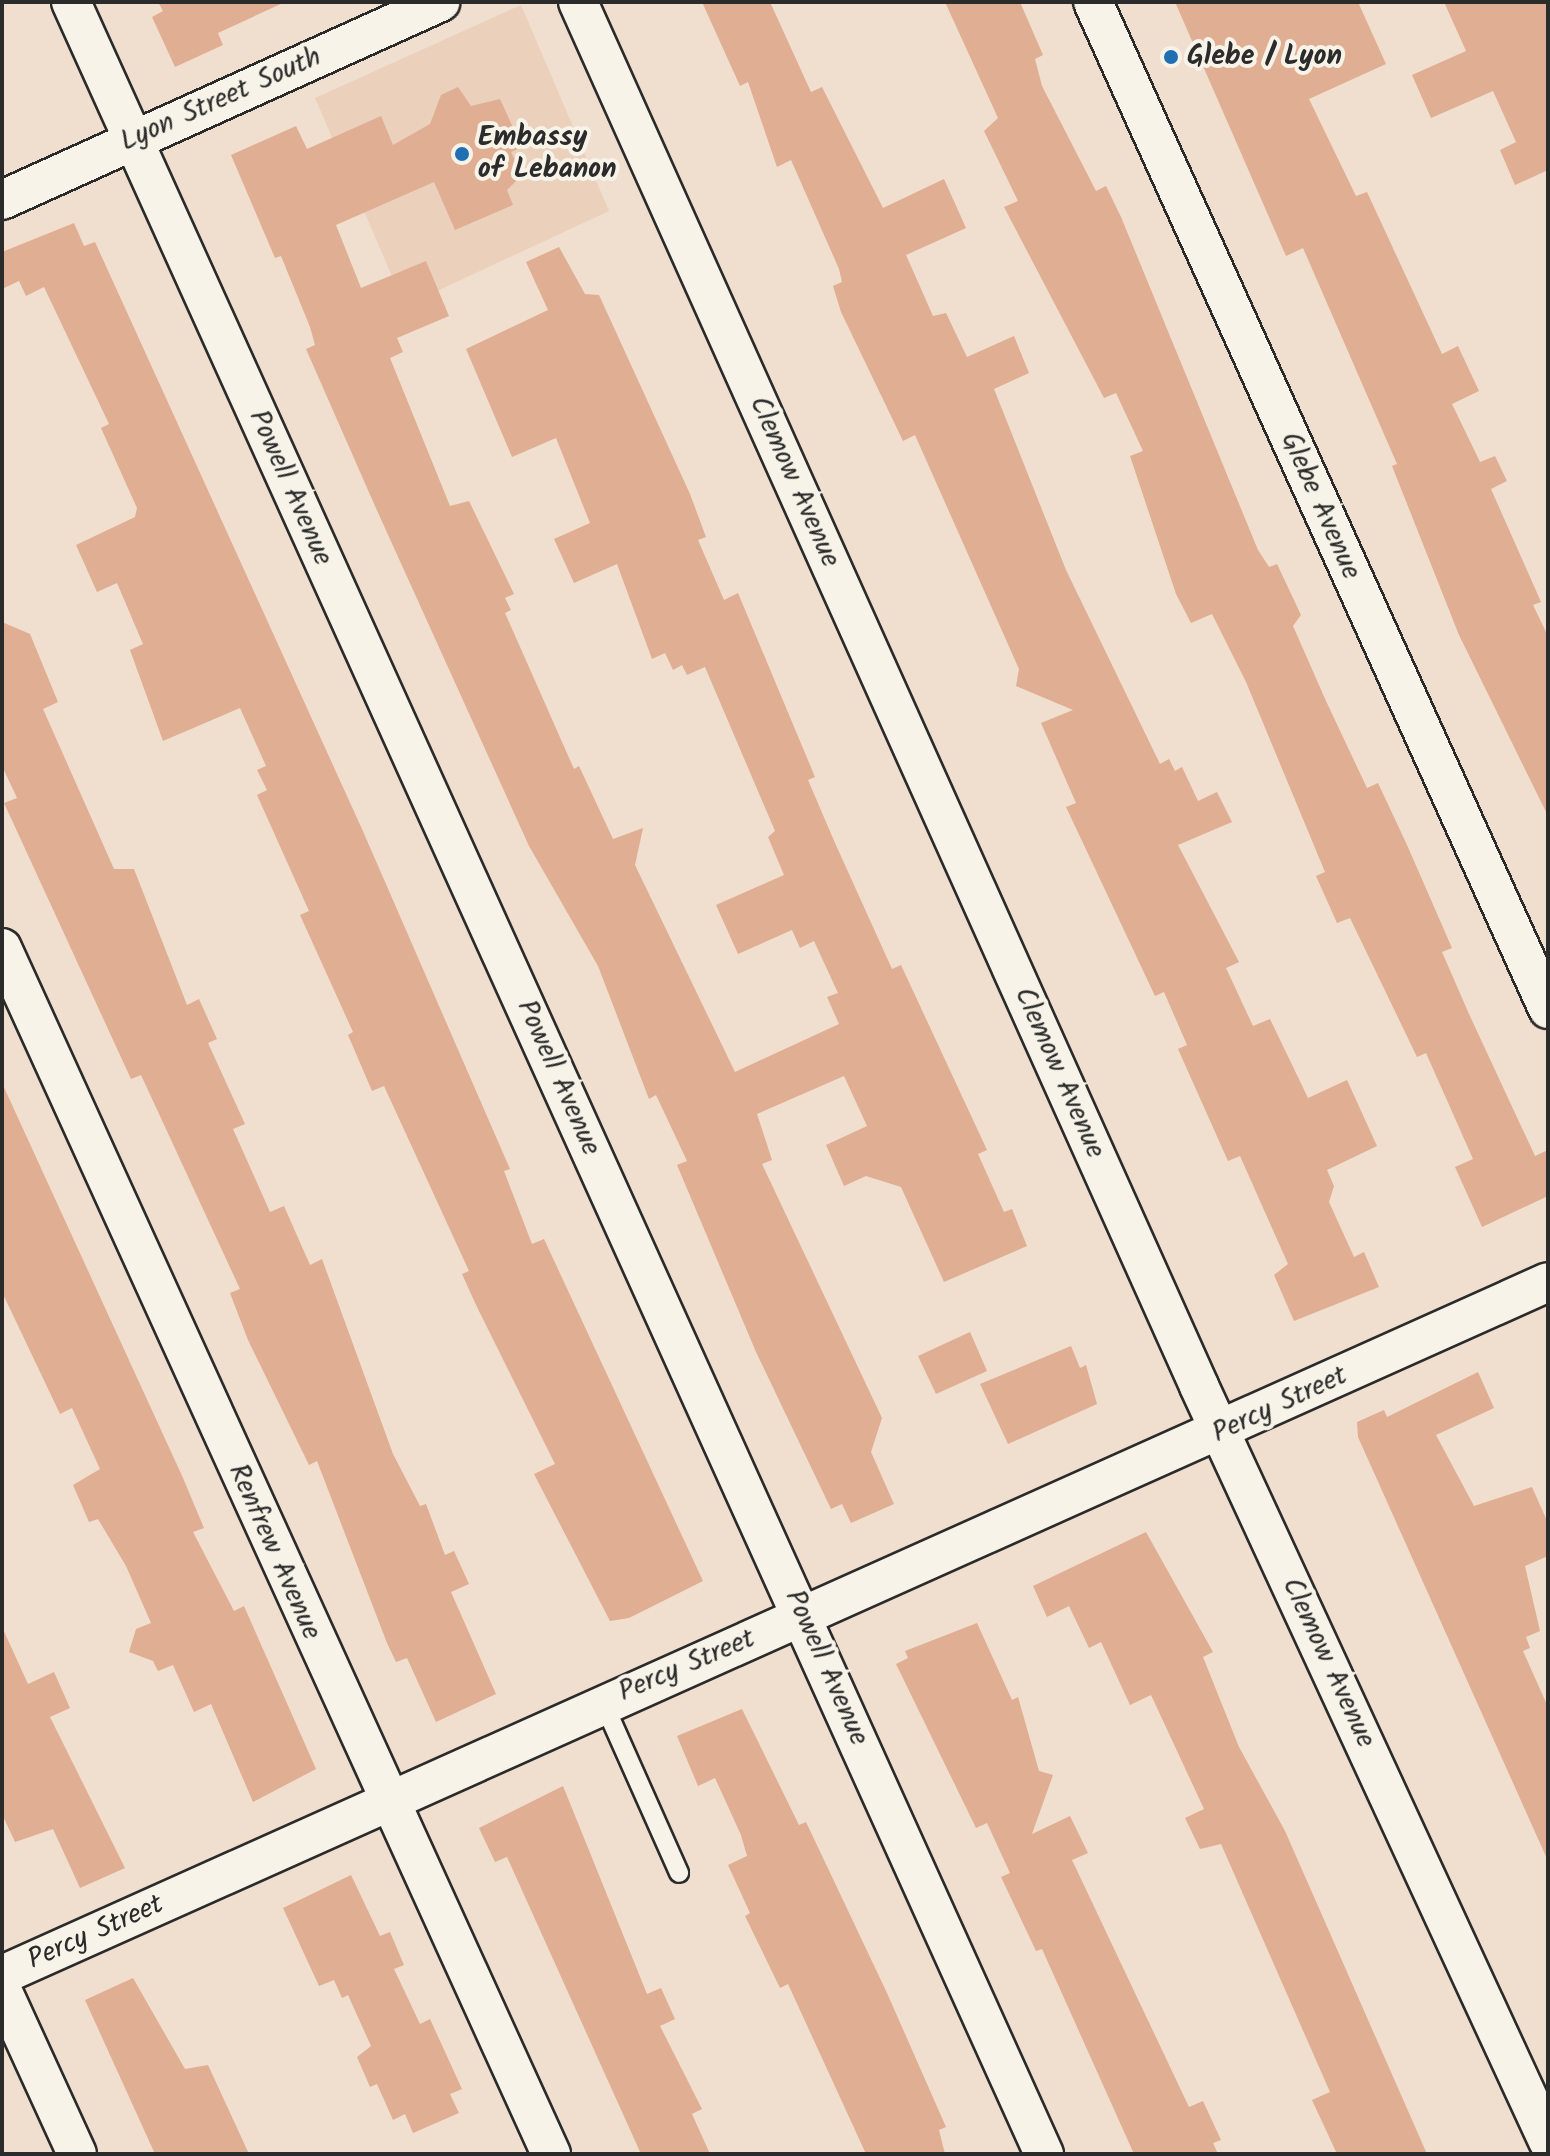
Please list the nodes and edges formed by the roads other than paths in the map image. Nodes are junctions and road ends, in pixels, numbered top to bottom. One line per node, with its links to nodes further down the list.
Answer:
1 (71, 2): 5 (street, Powell Avenue)
2 (440, 2): 5 (street, Lyon Street South)
3 (578, 2): 10 (street, Clemow Avenue)
4 (1093, 2): 8 (street, Glebe Avenue)
5 (134, 138): 6 (street, Lyon Street South); 11 (street, Powell Avenue)
6 (2, 200)
7 (2, 948): 13 (street, Renfrew Avenue)
8 (1548, 1009)
9 (1548, 1282): 10 (street, Percy Street)
10 (1220, 1433): 11 (street, Percy Street); 17 (street, Clemow Avenue)
11 (802, 1615): 12 (street, Percy Street); 20 (street, Powell Avenue)
12 (603, 1702): 13 (street, Percy Street); 14 (lane)
13 (388, 1803): 15 (street, Percy Street); 19 (street, Renfrew Avenue)
14 (679, 1873)
15 (2, 1975)
16 (2, 1990): 18 (street)
17 (1548, 2141)
18 (77, 2154)
19 (551, 2154)
20 (1044, 2154)

